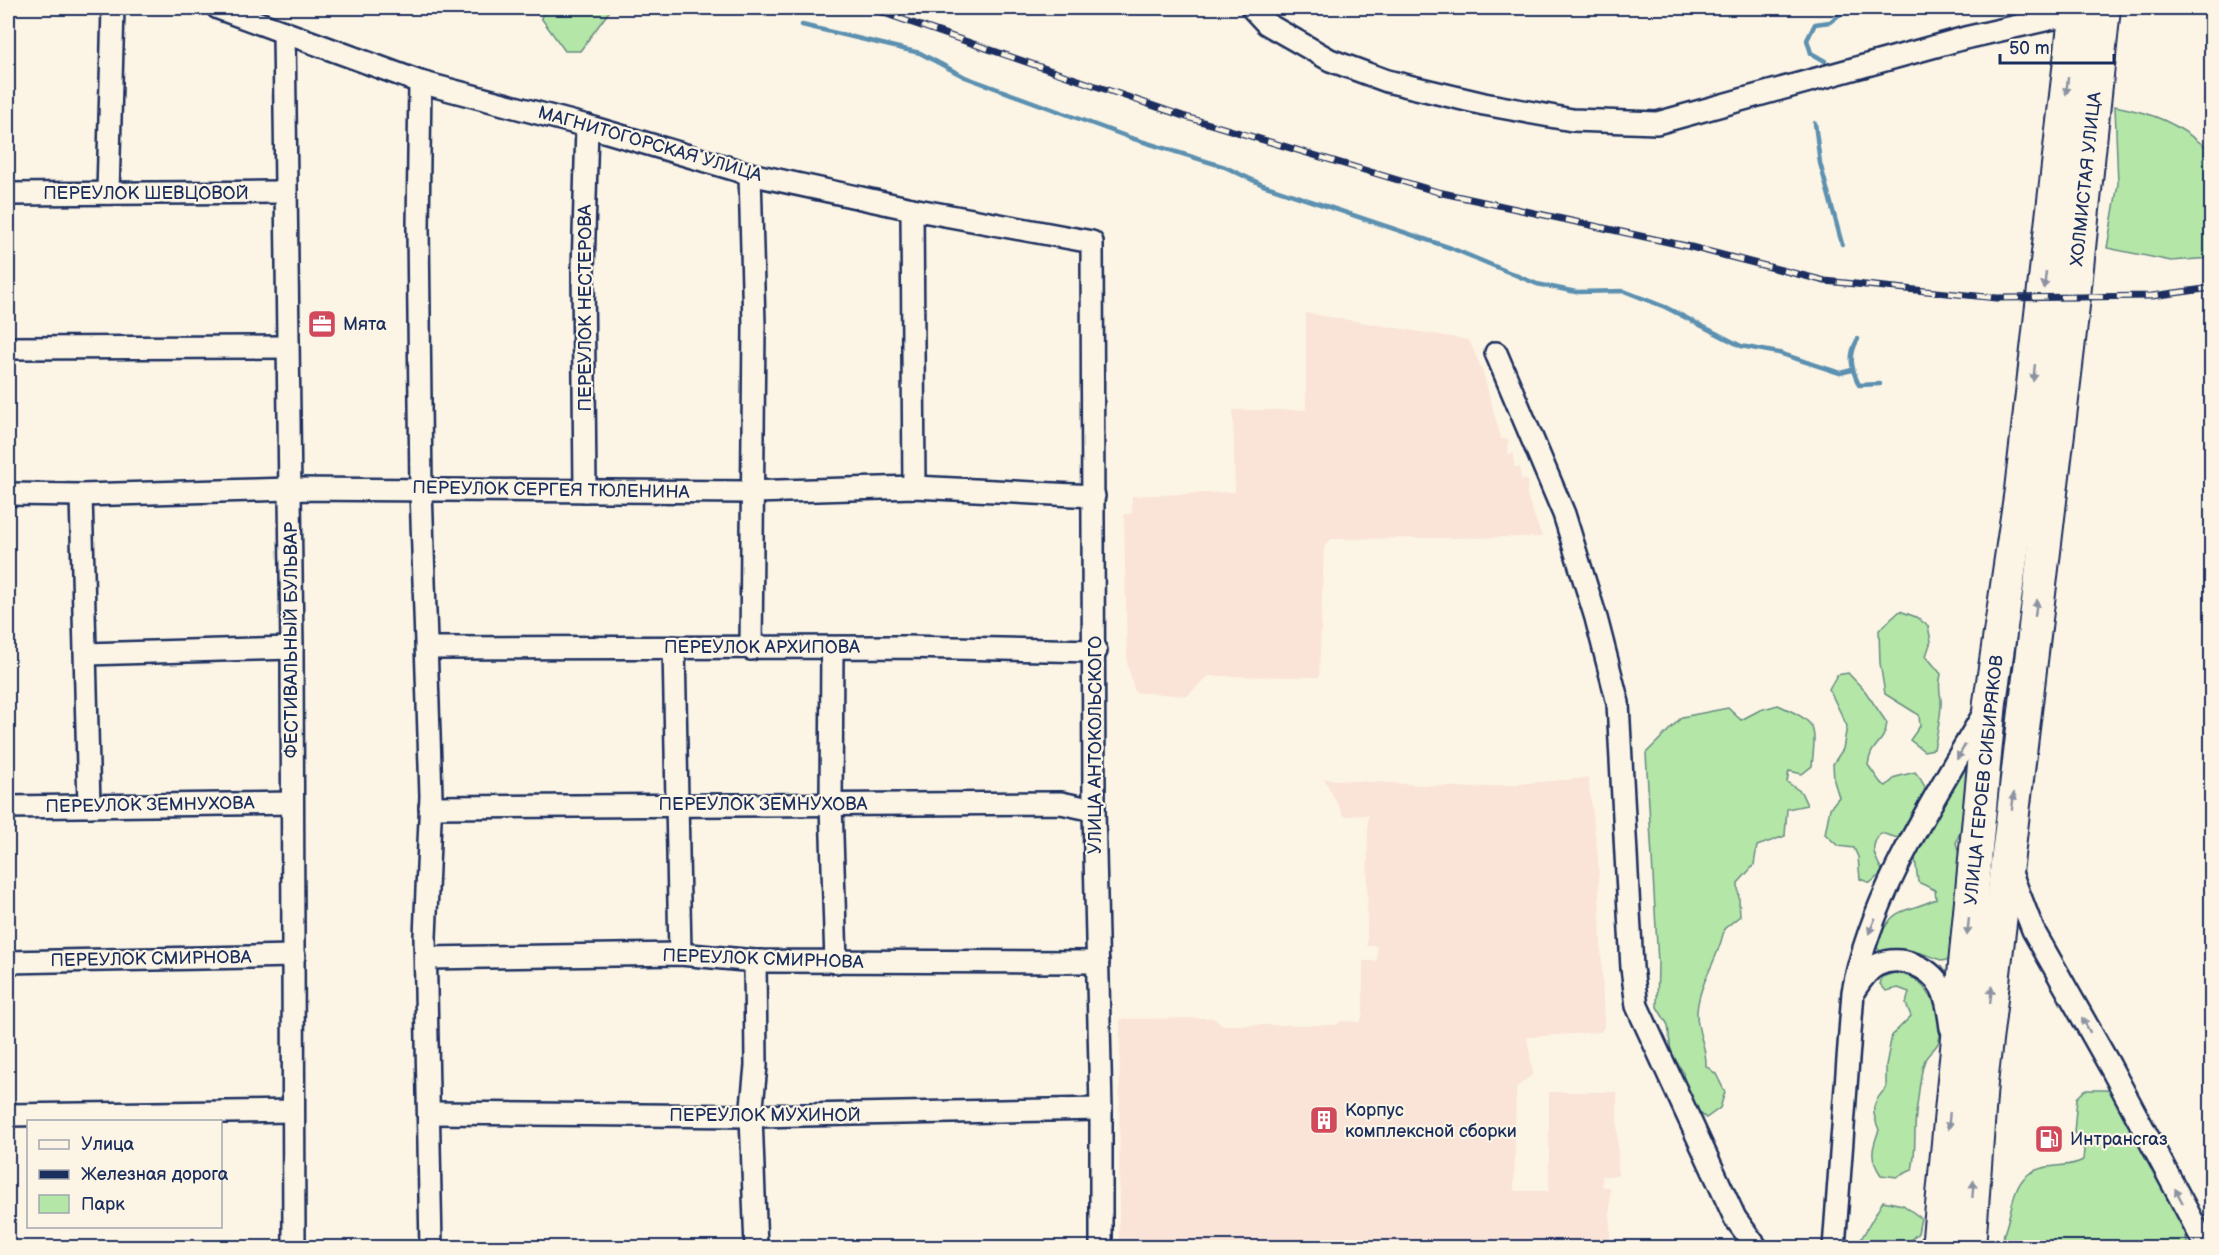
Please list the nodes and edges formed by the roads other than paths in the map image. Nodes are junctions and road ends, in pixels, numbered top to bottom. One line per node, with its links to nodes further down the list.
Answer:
1 (112, 8): 10 (street)
2 (218, 8): 5 (street, МАГНИТОГОРСКАЯ УЛИЦА)
3 (1252, 8): 4 (street)
4 (2085, 10): 14 (highway, ХОЛМИСТАЯ УЛИЦА, one-way to 14); 15 (highway, ХОЛМИСТАЯ УЛИЦА)
5 (284, 32): 6 (street, МАГНИТОГОРСКАЯ УЛИЦА); 9 (street, ФЕСТИВАЛЬНЫЙ БУЛЬВАР)
6 (420, 82): 7 (street, МАГНИТОГОРСКАЯ УЛИЦА); 21 (street)
7 (587, 126): 8 (street, МАГНИТОГОРСКАЯ УЛИЦА); 22 (street, ПЕРЕУЛОК НЕСТЕРОВА)
8 (750, 174): 12 (street, МАГНИТОГОРСКАЯ УЛИЦА); 23 (street)
9 (284, 192): 10 (street, ПЕРЕУЛОК ШЕВЦОВОЙ); 16 (street, ФЕСТИВАЛЬНЫЙ БУЛЬВАР)
10 (108, 193): 11 (street, ПЕРЕУЛОК ШЕВЦОВОЙ)
11 (8, 194)
12 (912, 209): 13 (street, МАГНИТОГОРСКАЯ УЛИЦА); 19 (street)
13 (1092, 242): 26 (street, УЛИЦА АНТОКОЛЬСКОГО)
14 (2041, 315): 34 (highway, УЛИЦА ГЕРОЕВ СИБИРЯКОВ, one-way to 34)
15 (2072, 315): 42 (highway, УЛИЦА ГЕРОЕВ СИБИРЯКОВ, one-way to 15)
16 (286, 347): 17 (street); 20 (street, ФЕСТИВАЛЬНЫЙ БУЛЬВАР)
17 (8, 348)
18 (1496, 353): 61 (street)
19 (914, 487): 23 (street, ПЕРЕУЛОК СЕРГЕЯ ТЮЛЕНИНА); 26 (street, ПЕРЕУЛОК СЕРГЕЯ ТЮЛЕНИНА)
20 (290, 489): 21 (street, ПЕРЕУЛОК СЕРГЕЯ ТЮЛЕНИНА); 25 (street, ПЕРЕУЛОК СЕРГЕЯ ТЮЛЕНИНА); 28 (street, ФЕСТИВАЛЬНЫЙ БУЛЬВАР)
21 (421, 489): 22 (street, ПЕРЕУЛОК СЕРГЕЯ ТЮЛЕНИНА); 29 (street)
22 (585, 491): 23 (street, ПЕРЕУЛОК СЕРГЕЯ ТЮЛЕНИНА)
23 (751, 492): 31 (street)
24 (8, 494): 25 (street, ПЕРЕУЛОК СЕРГЕЯ ТЮЛЕНИНА)
25 (81, 495): 33 (street)
26 (1094, 496): 32 (street, УЛИЦА АНТОКОЛЬСКОГО)
27 (674, 647): 29 (street, ПЕРЕУЛОК АРХИПОВА); 31 (street, ПЕРЕУЛОК АРХИПОВА); 36 (street)
28 (292, 648): 33 (street); 35 (street, ФЕСТИВАЛЬНЫЙ БУЛЬВАР)
29 (428, 648): 40 (street)
30 (832, 648): 31 (street, ПЕРЕУЛОК АРХИПОВА); 32 (street, ПЕРЕУЛОК АРХИПОВА); 37 (street)
31 (752, 649)
32 (1096, 651): 41 (street, УЛИЦА АНТОКОЛЬСКОГО)
33 (86, 654): 38 (street)
34 (1990, 702): 50 (street, one-way to 50); 51 (highway, УЛИЦА ГЕРОЕВ СИБИРЯКОВ, one-way to 51)
35 (292, 803): 38 (street, ПЕРЕУЛОК ЗЕМНУХОВА); 44 (street, ФЕСТИВАЛЬНЫЙ БУЛЬВАР)
36 (676, 804): 37 (street, ПЕРЕУЛОК ЗЕМНУХОВА); 40 (street, ПЕРЕУЛОК ЗЕМНУХОВА); 43 (street)
37 (831, 805): 41 (street, ПЕРЕУЛОК ЗЕМНУХОВА); 48 (street)
38 (89, 806): 39 (street, ПЕРЕУЛОК ЗЕМНУХОВА)
39 (8, 807)
40 (430, 807): 45 (street)
41 (1094, 810): 49 (street, УЛИЦА АНТОКОЛЬСКОГО)
42 (2006, 860): 64 (highway, УЛИЦА ГЕРОЕВ СИБИРЯКОВ, one-way to 42); 65 (street, one-way to 42)
43 (680, 954): 45 (street, ПЕРЕУЛОК СМИРНОВА); 47 (street, ПЕРЕУЛОК СМИРНОВА)
44 (294, 956): 46 (street, ПЕРЕУЛОК СМИРНОВА); 53 (street, ФЕСТИВАЛЬНЫЙ БУЛЬВАР)
45 (428, 958): 54 (street)
46 (8, 962)
47 (755, 962): 48 (street, ПЕРЕУЛОК СМИРНОВА); 56 (street)
48 (836, 962): 49 (street, ПЕРЕУЛОК СМИРНОВА)
49 (1098, 962): 52 (street, УЛИЦА АНТОКОЛЬСКОГО)
50 (1853, 992): 51 (street); 62 (street)
51 (1955, 1056): 63 (highway, УЛИЦА ГЕРОЕВ СИБИРЯКОВ, one-way to 63)
52 (1101, 1109): 56 (street, ПЕРЕУЛОК МУХИНОЙ); 60 (street, УЛИЦА АНТОКОЛЬСКОГО)
53 (293, 1111): 55 (street); 57 (street, ФЕСТИВАЛЬНЫЙ БУЛЬВАР)
54 (430, 1113): 56 (street, ПЕРЕУЛОК МУХИНОЙ); 58 (street)
55 (8, 1115)
56 (751, 1116): 59 (street)
57 (294, 1248)
58 (431, 1248)
59 (756, 1248)
60 (1101, 1248)
61 (1757, 1248)
62 (1834, 1248)
63 (1938, 1248)
64 (1969, 1248)
65 (2207, 1248)

